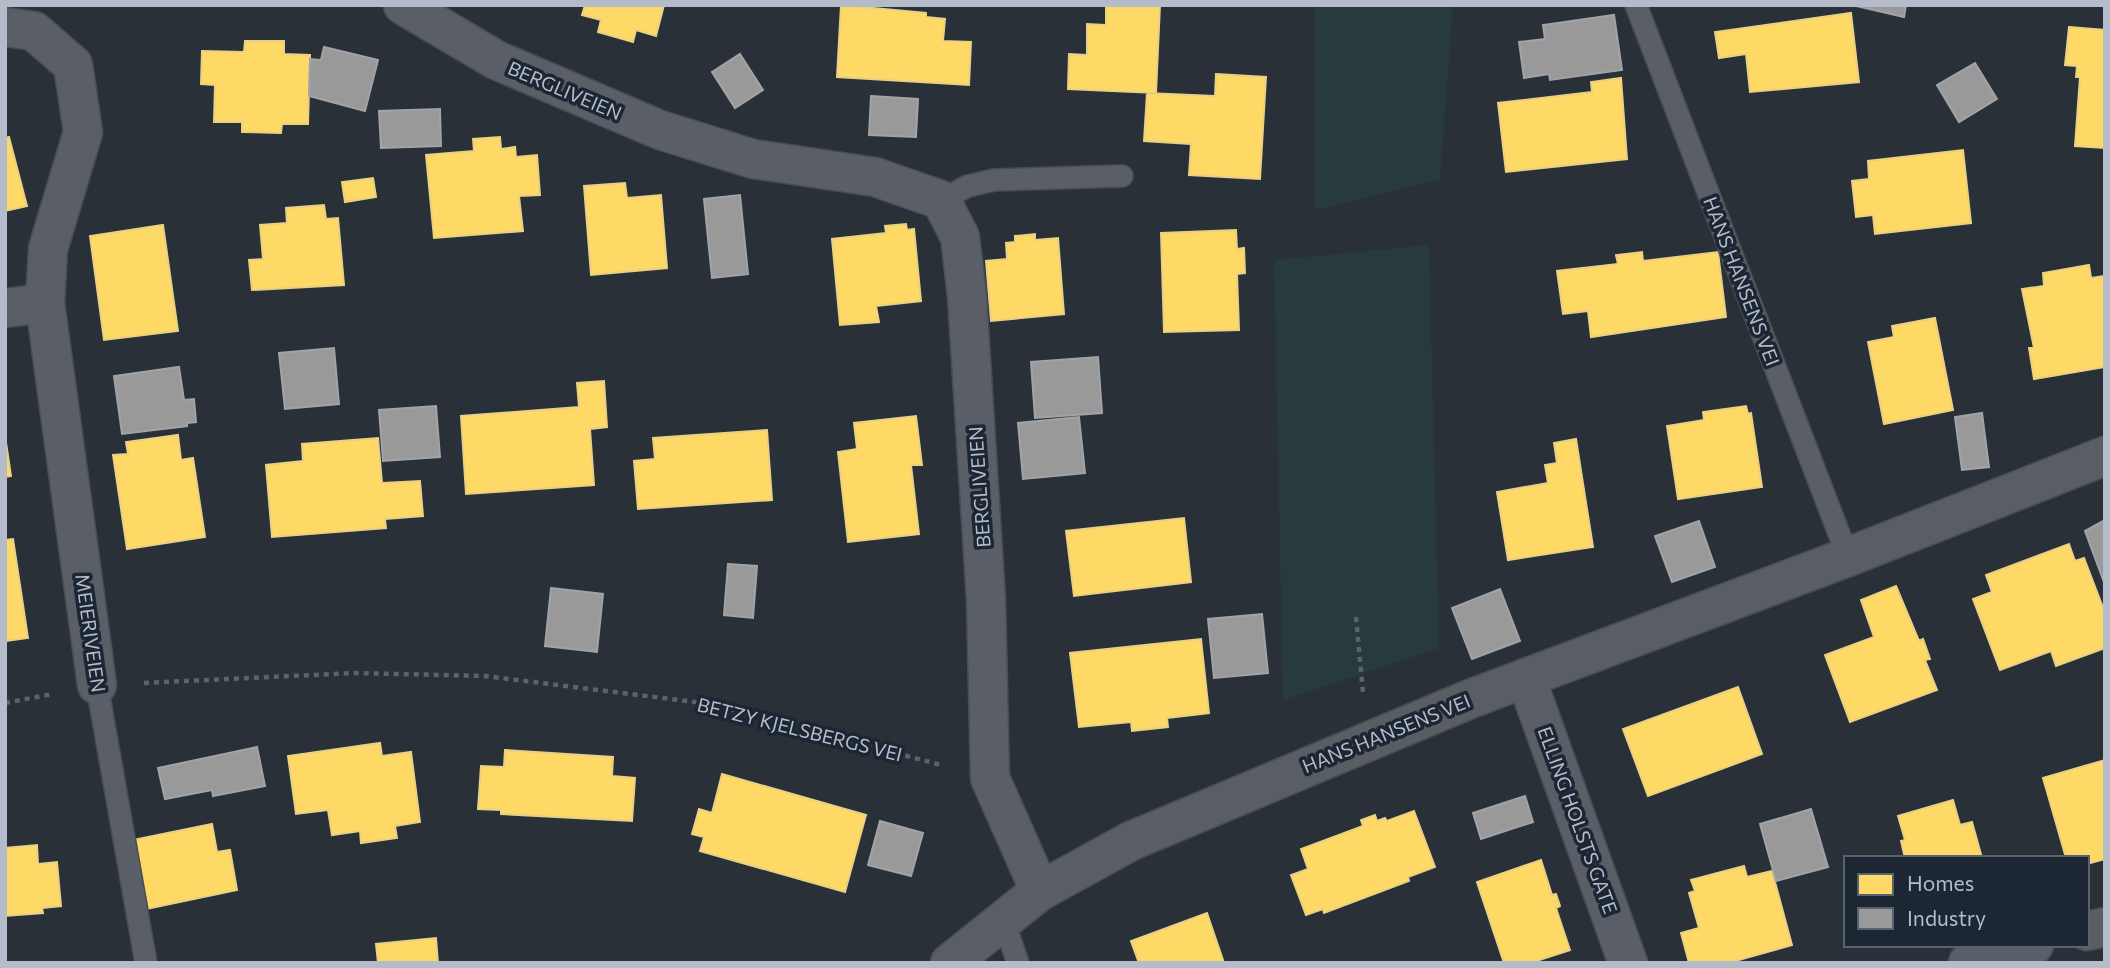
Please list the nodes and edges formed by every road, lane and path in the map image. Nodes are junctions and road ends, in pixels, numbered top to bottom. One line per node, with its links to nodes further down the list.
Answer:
1 (403, 5): 5 (street, BERGLIVEIEN)
2 (1636, 5): 9 (lane, HANS HANSENS VEI)
3 (5, 27): 6 (street, MEIERIVEIEN)
4 (1122, 176): 5 (lane)
5 (941, 200): 15 (street, BERGLIVEIEN)
6 (45, 303): 7 (street); 12 (street, MEIERIVEIEN)
7 (5, 308)
8 (2105, 456): 9 (main road, HANS HANSENS VEI)
9 (1849, 557): 11 (main road, HANS HANSENS VEI)
10 (1356, 617): 14 (path)
11 (1527, 678): 14 (main road, HANS HANSENS VEI); 22 (street, ELLING HOLSTS GATE)
12 (97, 685): 13 (path); 15 (path, BETZY KJELSBERGS VEI); 19 (lane, MEIERIVEIEN)
13 (5, 703)
14 (1375, 737): 16 (main road, HANS HANSENS VEI)
15 (990, 778): 16 (street)
16 (1040, 891): 17 (main road, HANS HANSENS VEI)
17 (1003, 919): 20 (main road, HANS HANSENS VEI); 21 (lane)
18 (2027, 947): 23 (street)
19 (146, 963)
20 (950, 963)
21 (1017, 963)
22 (1629, 963)
23 (1968, 963)

